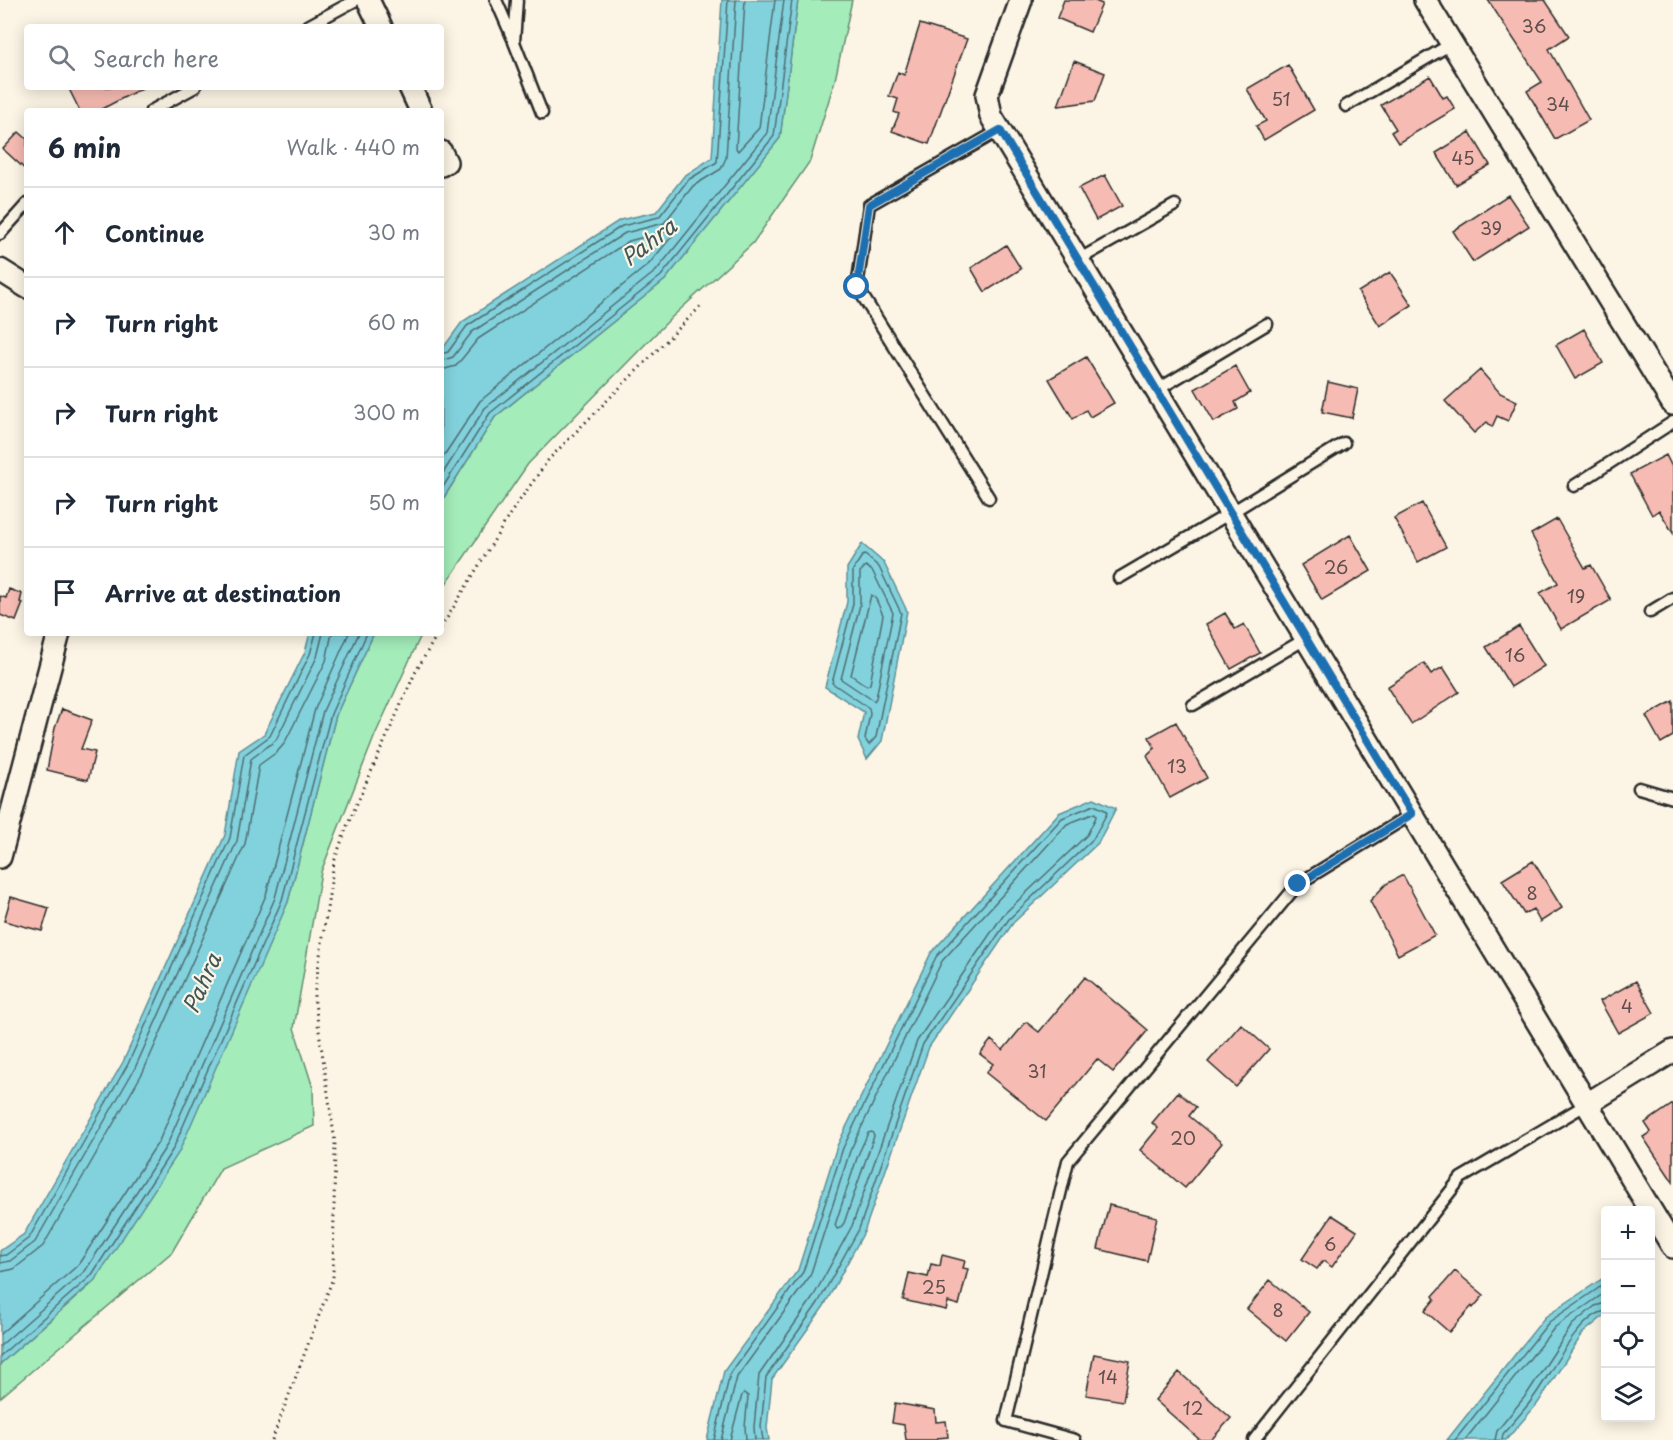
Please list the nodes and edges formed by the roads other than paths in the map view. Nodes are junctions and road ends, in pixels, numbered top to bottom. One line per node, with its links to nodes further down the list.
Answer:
1 (356, 0): 7 (lane)
2 (368, 0): 8 (street)
3 (496, 0): 9 (lane)
4 (517, 0): 9 (lane)
5 (1021, 0): 17 (street)
6 (1425, 0): 10 (street)
7 (312, 24)
8 (380, 24)
9 (514, 42): 16 (lane)
10 (1451, 44): 13 (lane); 26 (street)
11 (190, 90): 14 (lane)
12 (411, 90): 15 (street)
13 (1346, 106)
14 (156, 108)
15 (420, 108)
16 (542, 113)
17 (1000, 130): 21 (street); 30 (lane)
18 (1175, 205): 21 (lane)
19 (24, 207): 20 (lane)
20 (0, 234)
21 (1078, 260): 25 (street)
22 (0, 270): 23 (street)
23 (24, 285)
24 (1267, 324): 25 (lane)
25 (1157, 390): 31 (street)
26 (1673, 404)
27 (1673, 422): 29 (lane)
28 (1344, 443): 31 (lane)
29 (1574, 486)
30 (989, 498)
31 (1232, 512): 32 (lane); 36 (street)
32 (1119, 578)
33 (1673, 598): 34 (lane)
34 (1650, 612)
35 (58, 636): 41 (street)
36 (1307, 638): 37 (lane); 40 (street)
37 (1193, 705)
38 (1639, 788): 39 (lane)
39 (1673, 798)
40 (1412, 814): 43 (street); 45 (lane)
41 (0, 856)
42 (1673, 1051): 43 (street)
43 (1587, 1104): 44 (street); 46 (lane)
44 (1673, 1247)
45 (1075, 1440)
46 (1254, 1440)

